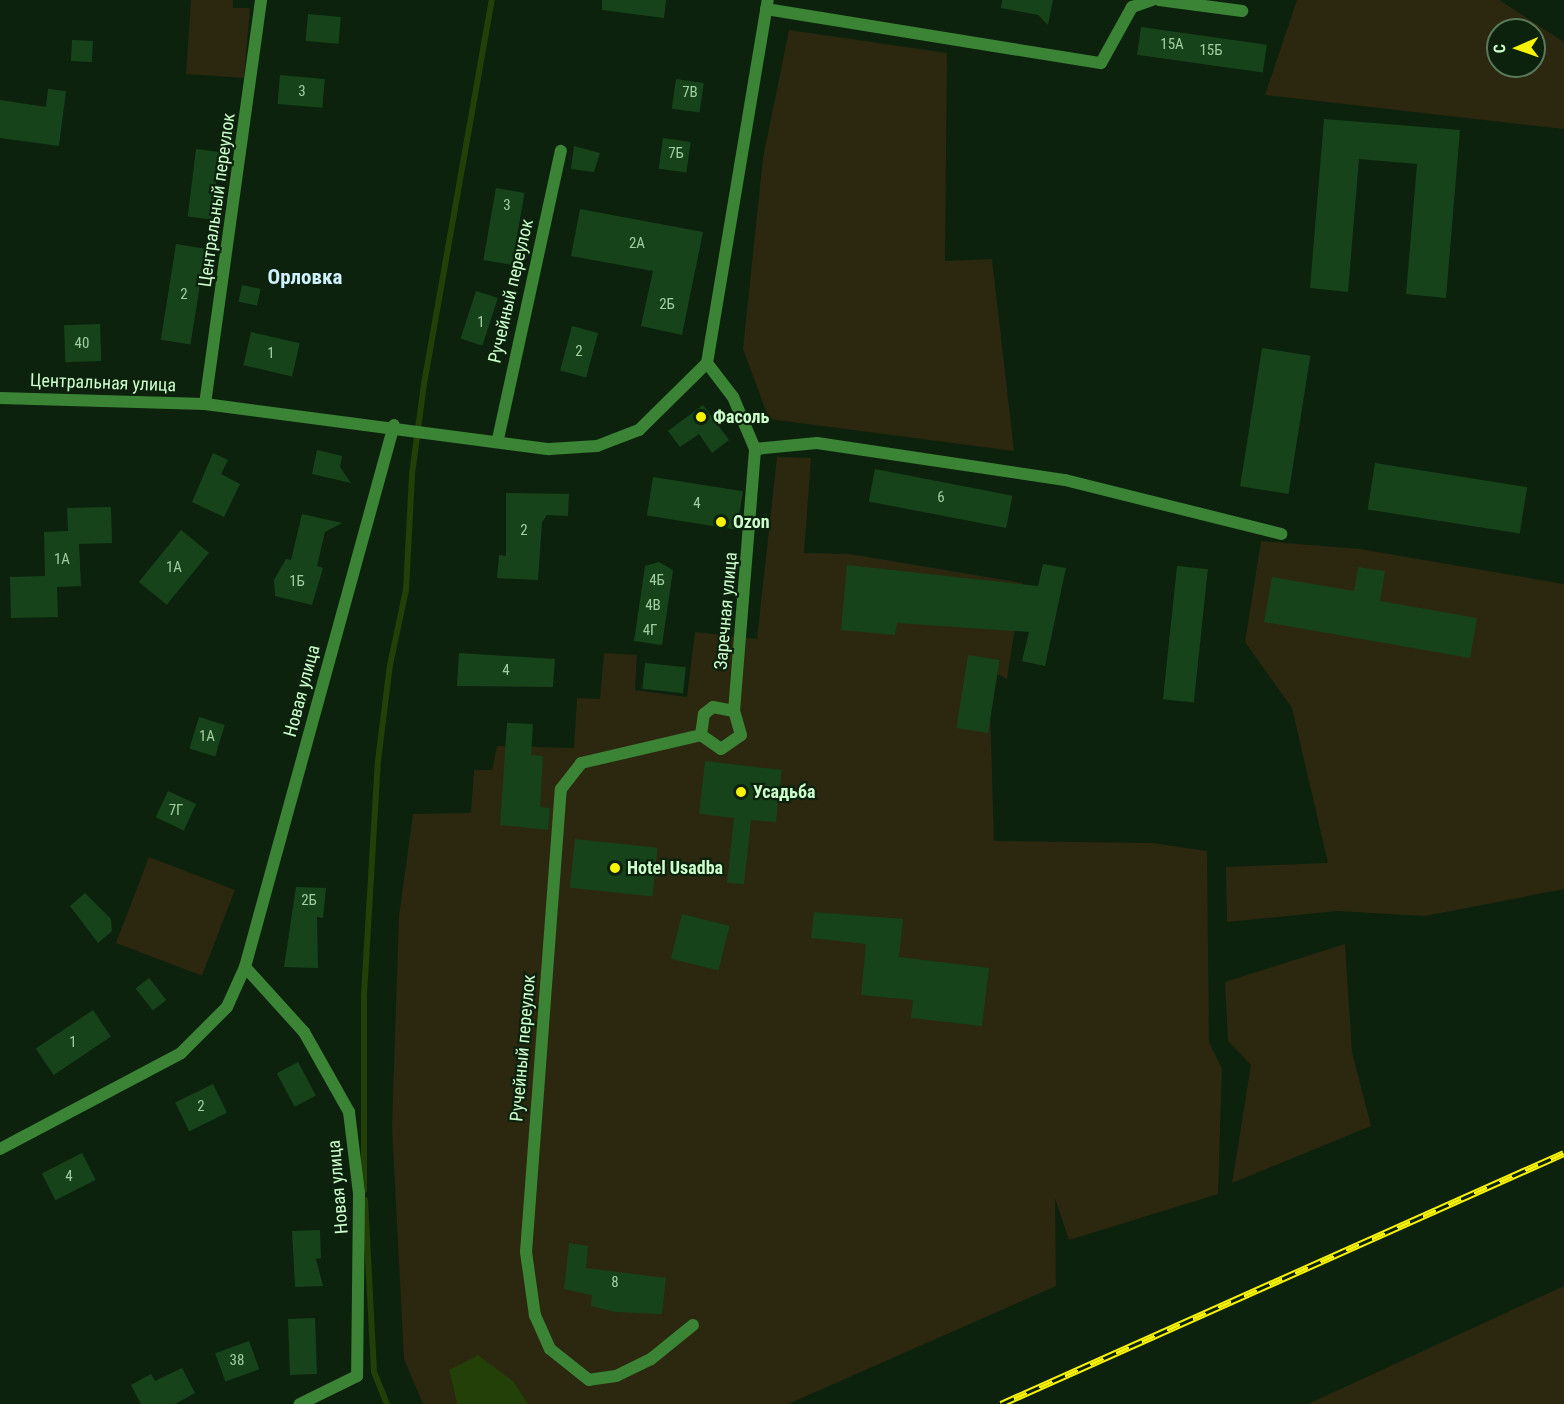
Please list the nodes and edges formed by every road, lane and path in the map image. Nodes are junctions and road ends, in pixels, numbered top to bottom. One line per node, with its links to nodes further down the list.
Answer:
1 (261, 0): 9 (street, Центральный переулок)
2 (1152, 0): 4 (street)
3 (1159, 0): 5 (street)
4 (767, 4): 7 (street)
5 (1242, 11)
6 (561, 152): 11 (street, Ручейный переулок)
7 (707, 363): 11 (street); 12 (street, Заречная улица)
8 (0, 398): 9 (street, Центральная улица)
9 (205, 404): 10 (street, Центральная улица)
10 (394, 425): 11 (street); 16 (street, Новая улица)
11 (498, 439)
12 (755, 449): 13 (street); 14 (street, Заречная улица)
13 (1281, 534)
14 (734, 711): 15 (street); 15 (street, Заречная улица)
15 (701, 735): 18 (street, Ручейный переулок)
16 (245, 967): 17 (street, Новая улица); 19 (street, Новая улица)
17 (0, 1149)
18 (693, 1325)
19 (300, 1404)

